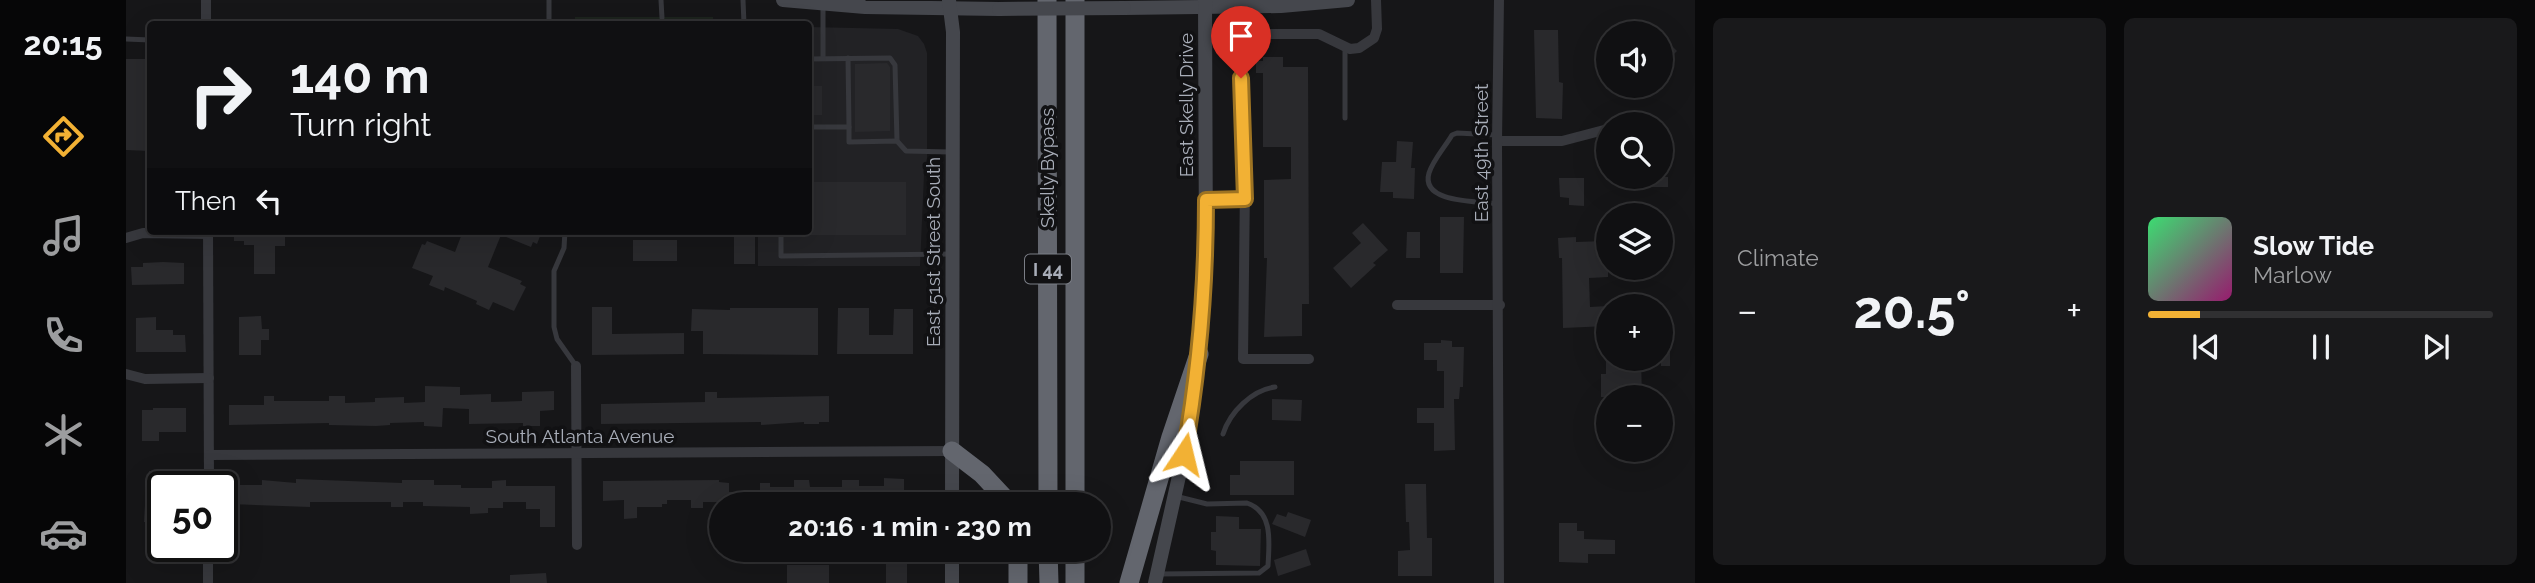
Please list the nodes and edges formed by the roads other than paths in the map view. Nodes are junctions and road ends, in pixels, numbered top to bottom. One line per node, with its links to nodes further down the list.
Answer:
1 (206, 0): 15 (street)
2 (549, 0): 16 (lane)
3 (661, 0): 14 (lane)
4 (743, 0): 17 (lane)
5 (783, 0): 12 (main road)
6 (1047, 0): 55 (highway, Skelly Bypass / I 44)
7 (1075, 0): 56 (highway, Skelly Bypass / I 44)
8 (1348, 0): 11 (main road)
9 (1376, 0): 20 (street)
10 (1499, 0): 28 (street, East 49th Street)
11 (1205, 3): 13 (main road, bridge); 32 (main road, East Skelly Drive)
12 (823, 4): 13 (main road); 21 (lane)
13 (949, 4): 30 (main road, East 51st Street South)
14 (662, 18)
15 (206, 21)
16 (549, 21)
17 (744, 21)
18 (126, 39): 19 (lane)
19 (147, 40)
20 (1345, 46): 24 (lane); 31 (street)
21 (823, 58): 22 (lane); 23 (lane)
22 (848, 58): 26 (lane); 29 (lane)
23 (812, 59)
24 (1345, 118)
25 (812, 127): 26 (lane)
26 (849, 127): 29 (lane)
27 (1596, 132): 28 (street)
28 (1497, 138): 33 (street, East 49th Street); 33 (lane)
29 (897, 141): 30 (lane)
30 (953, 152): 39 (main road, East 51st Street South)
31 (1245, 199): 32 (street); 43 (street)
32 (1206, 200): 42 (main road, East Skelly Drive)
33 (1499, 204): 41 (street, East 49th Street)
34 (147, 233): 38 (street)
35 (208, 235): 46 (street)
36 (565, 235): 44 (lane)
37 (781, 235): 39 (lane)
38 (126, 238)
39 (952, 254): 49 (main road, East 51st Street South)
40 (1397, 305): 41 (street)
41 (1500, 305): 71 (street, East 49th Street)
42 (1199, 354): 57 (main road, East Skelly Drive); 70 (highway)
43 (1309, 359)
44 (576, 366): 50 (street)
45 (126, 374): 46 (street)
46 (208, 378): 51 (street)
47 (1275, 387): 48 (lane)
48 (1223, 434)
49 (952, 452): 50 (street, South Atlanta Avenue); 53 (main road, East 51st Street South); 54 (highway)
50 (576, 454): 51 (street, South Atlanta Avenue); 58 (street)
51 (209, 455): 52 (street)
52 (209, 471)
53 (952, 492)
54 (999, 492)
55 (1048, 492)
56 (1075, 492)
57 (1175, 496): 64 (main road, East Skelly Drive); 64 (lane)
58 (577, 545)
59 (208, 562): 65 (street)
60 (952, 562): 66 (main road)
61 (1018, 562): 67 (highway)
62 (1048, 562): 68 (highway)
63 (1075, 562): 69 (highway)
64 (1156, 579)
65 (208, 583)
66 (952, 583)
67 (1018, 583)
68 (1049, 583)
69 (1075, 583)
70 (1129, 583)
71 (1499, 583)

